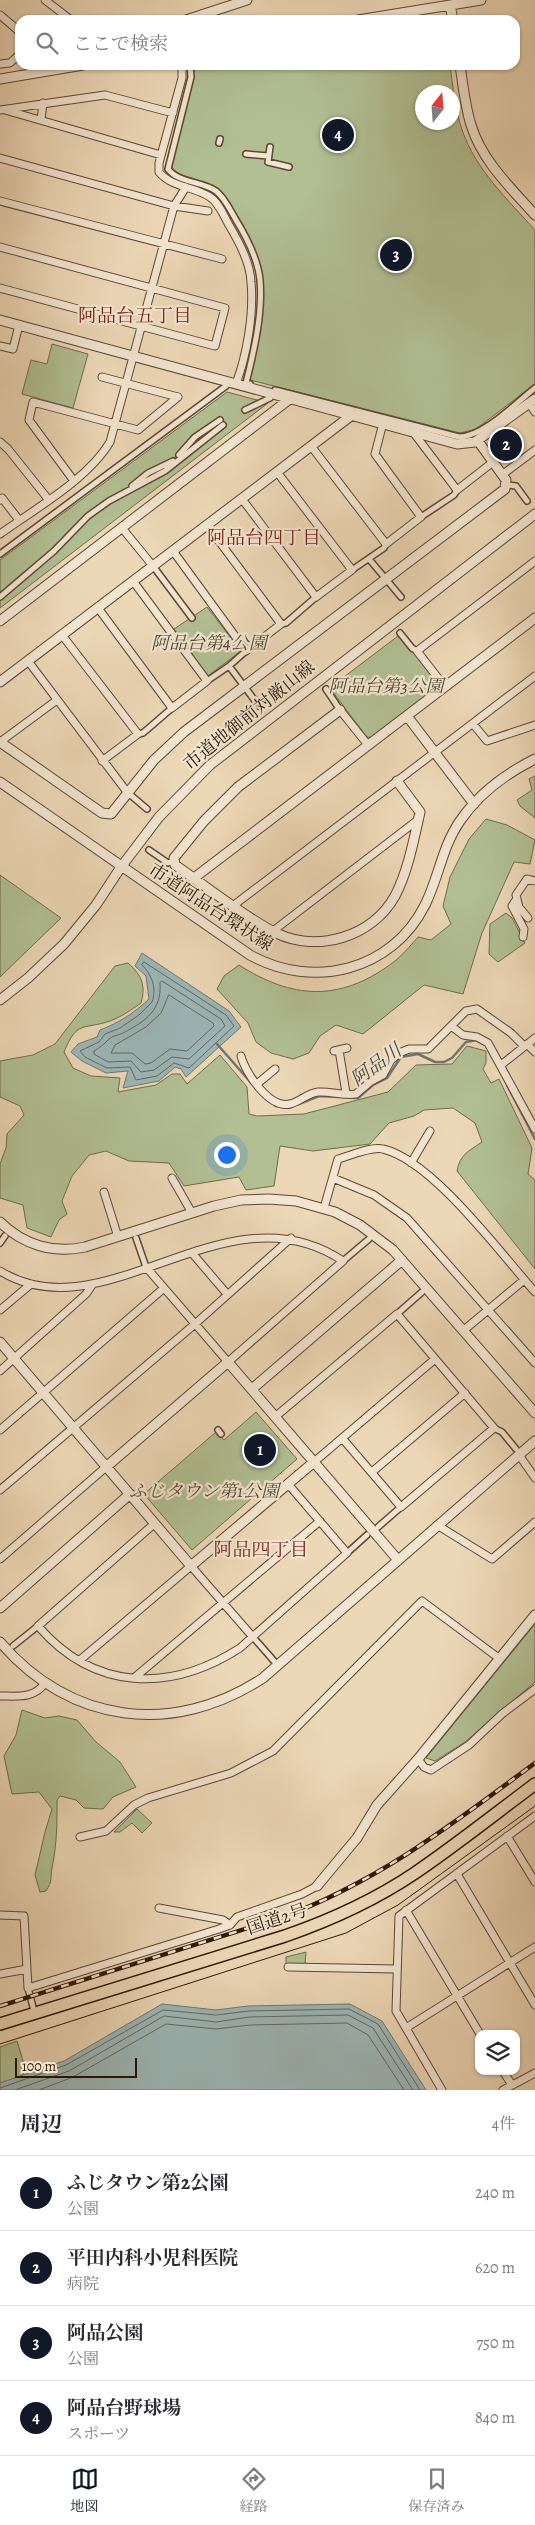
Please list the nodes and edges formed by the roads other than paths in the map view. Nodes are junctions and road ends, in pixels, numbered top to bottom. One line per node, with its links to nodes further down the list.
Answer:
1 (45, 0): 5 (street)
2 (248, 0): 6 (street)
3 (481, 0): 4 (street)
4 (450, 5): 7 (street); 8 (street)
5 (64, 15)
6 (202, 15)
7 (389, 15)
8 (452, 15)
9 (0, 16): 10 (street)
10 (15, 28)
11 (15, 58): 12 (street)
12 (0, 64)
13 (48, 70): 17 (street)
14 (182, 70): 20 (street)
15 (190, 70): 45 (street)
16 (461, 70): 32 (street)
17 (0, 79)
18 (43, 103): 19 (street); 20 (street); 21 (street)
19 (1, 110): 21 (street)
20 (173, 113): 24 (street)
21 (41, 120): 24 (street)
22 (270, 147): 25 (street)
23 (246, 154): 25 (street)
24 (161, 155): 28 (street)
25 (268, 156): 27 (street)
26 (0, 158): 30 (street)
27 (289, 167)
28 (186, 187): 30 (street); 47 (street)
29 (0, 202): 33 (street)
30 (174, 206): 31 (street); 33 (street)
31 (208, 211)
32 (535, 215)
33 (163, 244): 35 (street); 37 (street)
34 (0, 247): 37 (street)
35 (222, 259)
36 (0, 288): 40 (street)
37 (152, 288): 40 (street); 40 (street)
38 (0, 320): 39 (street)
39 (19, 325): 41 (street); 42 (street)
40 (141, 326): 42 (street)
41 (0, 346)
42 (133, 356): 46 (street); 47 (street)
43 (252, 375): 45 (street)
44 (102, 376): 46 (street)
45 (247, 379): 49 (street)
46 (126, 383): 58 (street); 58 (street)
47 (236, 384): 51 (street)
48 (226, 386): 82 (street)
49 (535, 388)
50 (270, 398): 53 (street)
51 (291, 398): 55 (street); 78 (street)
52 (532, 401): 54 (street); 60 (street)
53 (245, 410)
54 (535, 412)
55 (352, 415): 57 (street); 62 (street)
56 (221, 422): 89 (street)
57 (383, 423): 59 (street); 75 (street)
58 (114, 424): 67 (street); 67 (street)
59 (413, 432): 60 (street); 69 (street)
60 (478, 441): 64 (street)
61 (0, 442): 71 (street)
62 (311, 446): 65 (street); 80 (street)
63 (535, 450): 66 (street)
64 (493, 462): 66 (street); 69 (street)
65 (277, 472): 70 (street); 86 (street)
66 (502, 474): 68 (street)
67 (74, 481): 71 (street)
68 (508, 485): 73 (street); 87 (street)
69 (457, 490): 75 (street)
70 (242, 498): 77 (street); 90 (street)
71 (48, 499): 76 (street)
72 (0, 500): 76 (street)
73 (527, 501)
74 (535, 514): 130 (street, 市道地御前対厳山線)
75 (421, 517): 80 (street)
76 (19, 520): 79 (street)
77 (207, 525): 81 (street); 96 (street)
78 (122, 528): 85 (street); 95 (street)
79 (0, 534)
80 (386, 544): 83 (street)
81 (173, 551): 85 (street); 99 (street)
82 (0, 554)
83 (369, 559): 86 (street); 87 (street)
84 (535, 561): 100 (street)
85 (152, 566): 88 (street); 93 (street)
86 (352, 570): 90 (street)
87 (386, 579): 91 (street); 106 (street)
88 (133, 581): 92 (street); 104 (street)
89 (0, 595)
90 (316, 597): 96 (street)
91 (401, 598)
92 (98, 608): 98 (street); 111 (street)
93 (192, 618)
94 (535, 618): 107 (street)
95 (0, 621)
96 (281, 624): 99 (street)
97 (400, 633): 100 (street)
98 (62, 635): 101 (street); 116 (street)
99 (246, 651): 102 (street)
100 (417, 651): 107 (street)
101 (28, 661): 105 (street); 109 (street)
102 (229, 666): 104 (street); 106 (street)
103 (535, 676): 114 (street)
104 (207, 681): 111 (street)
105 (0, 682)
106 (244, 686): 110 (street); 124 (street)
107 (445, 686): 113 (street)
108 (326, 689): 112 (street)
109 (56, 700): 117 (street); 121 (street)
110 (259, 706)
111 (172, 708): 116 (street)
112 (340, 710): 118 (street); 129 (street)
113 (406, 716): 118 (street); 119 (street)
114 (472, 724): 115 (street); 119 (street)
115 (535, 725)
116 (138, 734): 121 (street)
117 (0, 742): 124 (street)
118 (368, 745): 131 (street)
119 (434, 752): 123 (street); 125 (street)
120 (535, 759): 125 (street, 市道阿品台環状線)
121 (102, 761): 124 (street)
122 (0, 782): 130 (street, 市道阿品台環状線)
123 (397, 782): 127 (street); 134 (street)
124 (128, 792): 126 (street)
125 (474, 804): 130 (street, 市道阿品台環状線)
126 (147, 809)
127 (419, 819): 136 (street); 136 (street)
128 (150, 850): 129 (street)
129 (174, 862): 131 (street)
130 (121, 867): 138 (street, 市道地御前対厳山線)
131 (194, 878): 134 (street)
132 (535, 881): 133 (street)
133 (516, 900): 135 (street); 137 (street)
134 (234, 905): 136 (street)
135 (528, 918)
136 (274, 931)
137 (523, 937)
138 (0, 1000)
139 (451, 1026): 141 (street); 145 (street); 148 (street)
140 (535, 1038): 141 (street)
141 (526, 1045): 143 (street); 145 (street)
142 (347, 1048): 148 (street)
143 (535, 1052)
144 (242, 1056): 147 (street)
145 (501, 1065): 149 (street)
146 (274, 1070): 147 (street)
147 (257, 1084): 148 (street)
148 (346, 1093)
149 (535, 1129)
150 (430, 1131): 151 (street)
151 (411, 1163): 153 (street); 169 (street)
152 (172, 1178): 156 (street)
153 (333, 1178): 155 (street); 176 (street)
154 (104, 1192): 159 (street)
155 (324, 1208): 156 (street); 165 (street)
156 (192, 1213): 159 (street)
157 (0, 1222): 159 (street)
158 (5, 1236): 163 (street)
159 (118, 1237)
160 (136, 1238): 167 (street)
161 (291, 1238): 164 (street); 166 (street); 175 (street)
162 (369, 1239): 166 (street)
163 (0, 1243)
164 (192, 1253): 167 (street); 175 (street)
165 (402, 1260): 180 (street); 187 (street)
166 (344, 1261): 184 (street)
167 (146, 1268): 171 (street); 172 (street)
168 (0, 1271): 170 (street)
169 (524, 1280): 174 (street); 176 (street)
170 (30, 1284): 171 (street); 177 (street)
171 (92, 1285): 182 (street)
172 (164, 1288): 179 (street); 188 (street)
173 (422, 1292): 178 (street)
174 (535, 1292)
175 (227, 1294): 179 (street)
176 (489, 1309): 180 (street); 185 (street)
177 (0, 1310)
178 (397, 1314): 183 (street); 191 (street)
179 (195, 1324): 184 (street); 192 (street)
180 (464, 1330): 190 (street)
181 (0, 1342): 182 (street)
182 (14, 1359): 186 (street); 188 (street)
183 (435, 1359): 189 (street); 195 (street)
184 (228, 1362): 187 (street); 199 (street)
185 (535, 1363)
186 (0, 1371)
187 (252, 1389): 191 (street)
188 (44, 1393): 192 (street); 194 (street)
189 (465, 1394): 193 (street); 200 (street)
190 (535, 1413)
191 (275, 1417): 198 (street)
192 (73, 1428): 199 (street); 203 (street)
193 (494, 1428): 197 (street); 205 (street)
194 (0, 1430)
195 (342, 1438): 198 (street); 200 (street)
196 (535, 1441): 197 (street)
197 (517, 1452): 201 (street); 209 (street)
198 (314, 1462): 202 (street); 214 (street)
199 (106, 1467): 204 (street); 213 (street)
200 (372, 1472): 205 (street)
201 (535, 1478)
202 (288, 1484): 206 (street); 215 (street)
203 (0, 1490)
204 (130, 1494): 208 (street); 217 (street)
205 (401, 1507): 210 (street)
206 (320, 1521): 212 (street); 216 (street)
207 (535, 1522): 209 (street)
208 (155, 1523): 215 (street); 219 (street)
209 (437, 1525): 214 (street)
210 (378, 1527)
211 (367, 1535): 212 (street)
212 (347, 1553): 220 (street)
213 (0, 1559)
214 (398, 1560): 227 (street)
215 (192, 1566): 216 (street); 224 (street)
216 (223, 1603): 220 (street); 226 (street)
217 (0, 1608)
218 (535, 1615): 223 (street)
219 (38, 1626): 222 (street); 224 (street)
220 (252, 1636): 225 (street); 226 (street)
221 (0, 1642): 227 (street)
222 (12, 1646)
223 (500, 1659): 230 (street); 234 (street)
224 (80, 1660): 226 (street)
225 (274, 1661)
226 (134, 1678)
227 (45, 1683): 229 (street)
228 (535, 1690): 230 (street)
229 (0, 1696)
230 (418, 1759): 237 (street)
231 (535, 1784): 252 (highway, 国道2号)
232 (535, 1816): 233 (street)
233 (507, 1836): 235 (street); 236 (street)
234 (80, 1837)
235 (456, 1874): 239 (street); 243 (street)
236 (535, 1882)
237 (317, 1886): 241 (street)
238 (159, 1908): 241 (street)
239 (406, 1910): 245 (street); 249 (street)
240 (0, 1915): 246 (street)
241 (230, 1925): 248 (street)
242 (535, 1947): 243 (street)
243 (510, 1963): 249 (street); 250 (street)
244 (288, 1967): 245 (street)
245 (396, 1968): 253 (street)
246 (27, 1969): 247 (street); 248 (street)
247 (0, 1974)
248 (28, 1988): 251 (street)
249 (456, 1996): 253 (street); 254 (street)
250 (535, 2004)
251 (33, 2007)
252 (0, 2024)
253 (406, 2028): 258 (street)
254 (477, 2030)
255 (535, 2073): 257 (street)
256 (506, 2075): 257 (street)
257 (512, 2085): 259 (street)
258 (442, 2090)
259 (503, 2090)

